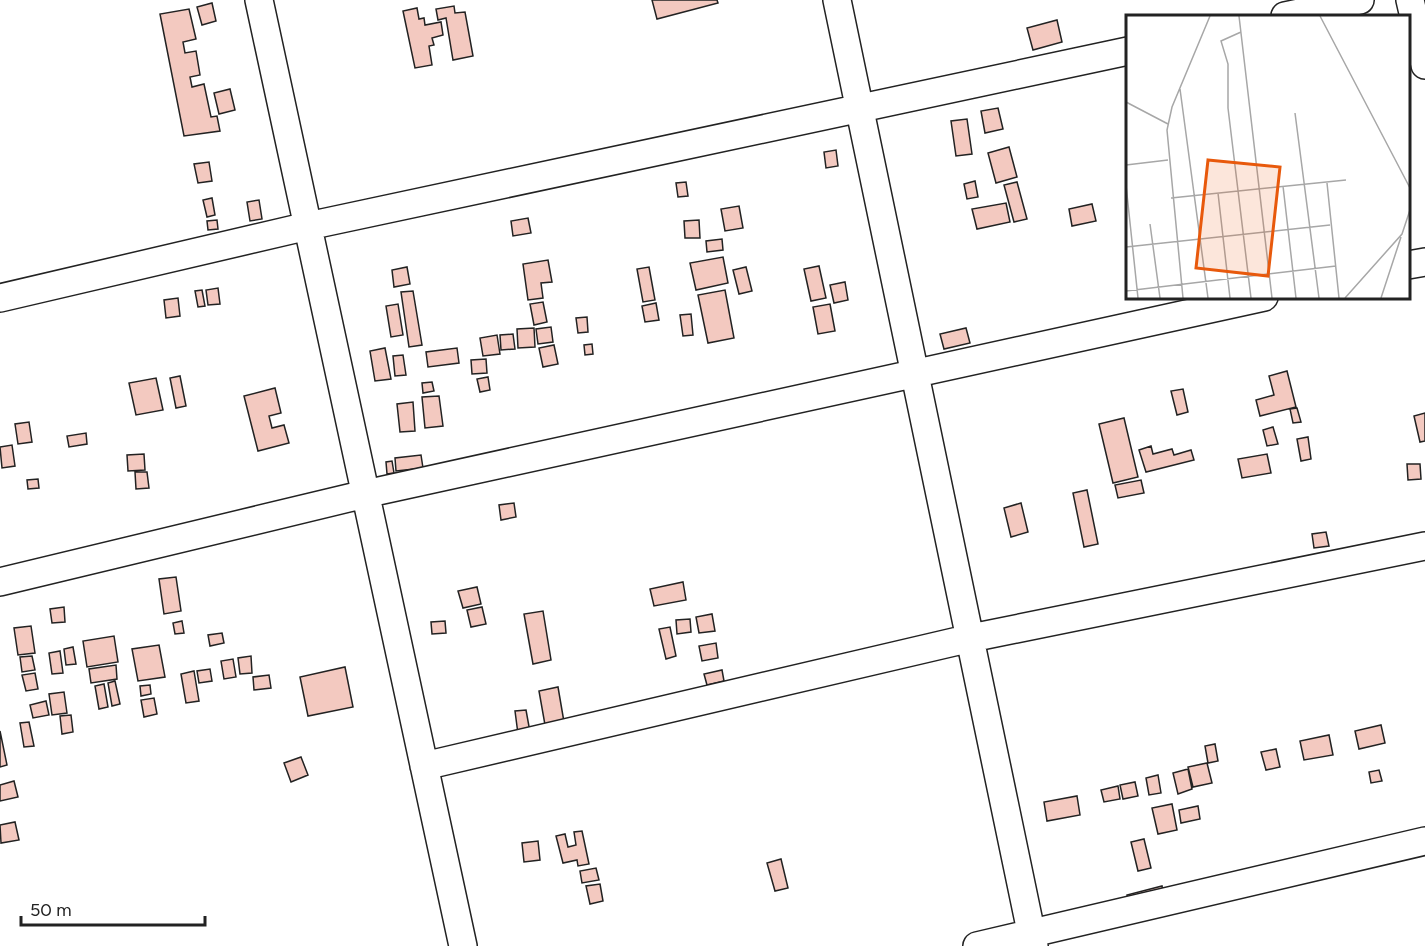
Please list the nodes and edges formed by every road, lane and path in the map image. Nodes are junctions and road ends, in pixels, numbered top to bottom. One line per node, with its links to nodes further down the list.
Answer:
1 (259, 0): 9 (street)
2 (837, 0): 8 (street)
3 (1360, 0): 5 (street)
4 (1410, 0): 7 (street)
5 (1290, 15)
6 (1126, 51): 8 (street)
7 (1425, 65)
8 (860, 110): 9 (street); 14 (street)
9 (308, 226): 12 (street); 15 (street)
10 (1425, 262): 11 (street)
11 (1410, 265)
12 (0, 298)
13 (1259, 298): 14 (street)
14 (915, 374): 15 (street); 18 (street)
15 (366, 494): 17 (street); 19 (street)
16 (1425, 546): 18 (street)
17 (0, 582)
18 (971, 638): 19 (street); 21 (street)
19 (424, 766): 22 (street)
20 (1425, 841): 21 (street)
21 (1033, 940): 23 (street)
22 (463, 946)
23 (977, 946)

